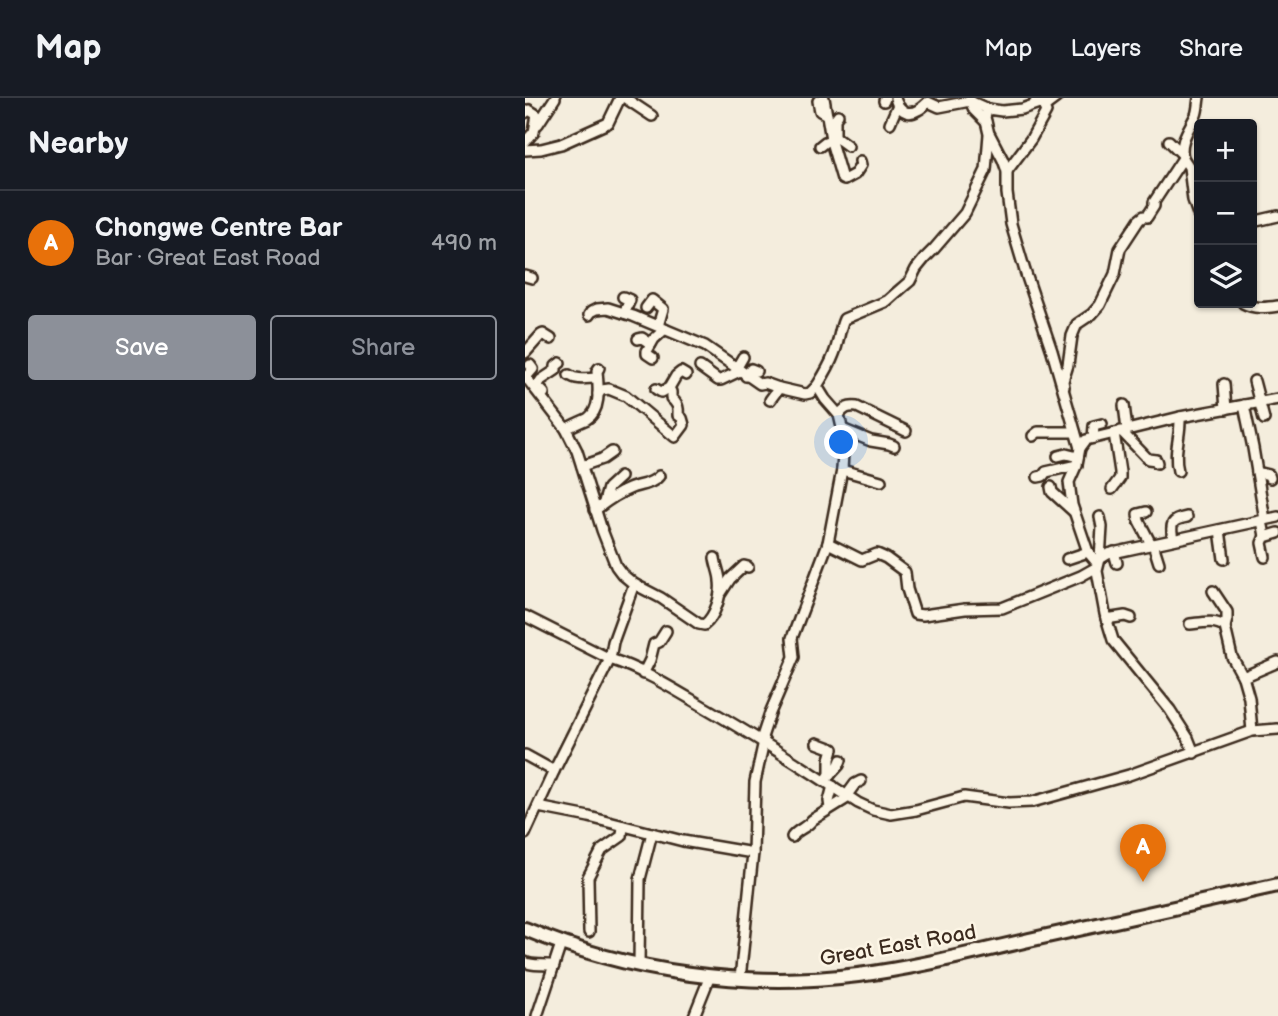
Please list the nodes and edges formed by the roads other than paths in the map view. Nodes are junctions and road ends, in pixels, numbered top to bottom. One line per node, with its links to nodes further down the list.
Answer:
1 (622, 98): 12 (street); 22 (street)
2 (1056, 98): 8 (street)
3 (1199, 98): 23 (street)
4 (553, 99): 15 (street)
5 (970, 99): 7 (street); 9 (street); 13 (street)
6 (821, 100): 17 (street)
7 (896, 102): 14 (street)
8 (1040, 103): 9 (street); 25 (street)
9 (986, 105): 13 (street)
10 (525, 113): 15 (street)
11 (838, 115): 17 (street)
12 (652, 116)
13 (986, 122): 16 (street)
14 (890, 123)
15 (534, 132): 19 (street)
16 (989, 134): 25 (street); 54 (street)
17 (833, 140): 20 (street); 21 (street); 27 (street)
18 (1169, 141): 23 (street)
19 (525, 142)
20 (820, 146)
21 (848, 146)
22 (525, 150)
23 (1182, 155): 28 (street); 61 (street)
24 (860, 161): 27 (street)
25 (1007, 171): 61 (street)
26 (829, 175): 27 (street)
27 (841, 177)
28 (1194, 203)
29 (1278, 216): 30 (street)
30 (1257, 221)
31 (623, 297): 35 (street)
32 (1278, 306): 33 (street)
33 (1257, 308)
34 (646, 309): 37 (street)
35 (624, 313): 36 (street); 37 (street)
36 (589, 315)
37 (661, 328): 40 (street); 48 (street)
38 (551, 339): 41 (street)
39 (638, 339): 40 (street)
40 (651, 345): 43 (street)
41 (525, 353)
42 (743, 357): 48 (street)
43 (653, 358)
44 (560, 363): 64 (street)
45 (530, 365): 51 (street)
46 (700, 367): 48 (street)
47 (757, 371): 48 (street)
48 (741, 372): 56 (street)
49 (569, 375): 58 (street)
50 (686, 375): 55 (street)
51 (526, 376): 64 (street)
52 (1254, 382): 65 (street)
53 (1224, 384): 68 (street)
54 (817, 386): 59 (street); 60 (street)
55 (669, 388): 57 (street); 58 (street)
56 (779, 388): 59 (street); 63 (street)
57 (656, 389)
58 (598, 394): 73 (street)
59 (805, 394): 60 (street)
60 (823, 396): 69 (street)
61 (1065, 399): 77 (street)
62 (1278, 399): 65 (street)
63 (771, 400)
64 (545, 401): 73 (street)
65 (1260, 402): 67 (street); 71 (street)
66 (1124, 405): 76 (street)
67 (1244, 405): 68 (street); 88 (street)
68 (1226, 409): 70 (street)
69 (839, 415): 74 (street); 75 (street)
70 (1180, 417): 76 (street); 87 (street)
71 (1264, 419)
72 (1102, 424): 79 (street)
73 (566, 429): 85 (street)
74 (842, 429): 80 (street); 86 (street)
75 (906, 430)
76 (1120, 431): 79 (street); 84 (street); 95 (street)
77 (1075, 432): 78 (street); 83 (street)
78 (1033, 436)
79 (1093, 438): 83 (street)
80 (894, 446)
81 (612, 452): 85 (street)
82 (1058, 456): 83 (street)
83 (1078, 457): 91 (street); 97 (street)
84 (1137, 462)
85 (582, 466): 96 (street)
86 (842, 470): 93 (street); 107 (street)
87 (1178, 471)
88 (1257, 472): 92 (street); 102 (street)
89 (659, 476): 96 (street)
90 (620, 477): 96 (street)
91 (1038, 477)
92 (1270, 478)
93 (881, 481)
94 (1051, 487): 97 (street)
95 (1112, 489)
96 (599, 507): 119 (street)
97 (1074, 512): 109 (street)
98 (1146, 512): 108 (street)
99 (1100, 516): 115 (street)
100 (1187, 517): 106 (street)
101 (1278, 517): 102 (street)
102 (1263, 520): 103 (street); 105 (street)
103 (1220, 530): 106 (street); 114 (street)
104 (1278, 533): 105 (street)
105 (1265, 536): 111 (street)
106 (1173, 540): 108 (street)
107 (828, 543): 115 (street); 136 (street)
108 (1152, 544): 110 (street); 117 (street)
109 (1088, 552): 113 (street); 115 (street)
110 (1114, 552): 115 (street); 116 (street)
111 (1265, 556)
112 (715, 558): 121 (street)
113 (1067, 559)
114 (1224, 559)
115 (1098, 563): 126 (street)
116 (1117, 563)
117 (1159, 563)
118 (748, 567): 121 (street)
119 (634, 584): 121 (street); 130 (street)
120 (1213, 591): 128 (street)
121 (720, 594)
122 (1124, 609): 124 (street)
123 (525, 616): 130 (street)
124 (1117, 617): 125 (street); 126 (street)
125 (1131, 618)
126 (1106, 619): 138 (street)
127 (1190, 624): 128 (street)
128 (1224, 627): 133 (street)
129 (666, 631): 132 (street)
130 (610, 659): 132 (street); 141 (street)
131 (1278, 662): 133 (street)
132 (643, 674): 136 (street)
133 (1243, 677): 135 (street)
134 (1278, 729): 135 (street)
135 (1252, 732): 138 (street)
136 (763, 741): 143 (street); 151 (street)
137 (817, 743): 143 (street)
138 (1194, 753): 144 (street)
139 (525, 755): 141 (street)
140 (841, 760): 143 (street)
141 (554, 771): 145 (street)
142 (861, 780): 144 (street)
143 (829, 781): 144 (street); 146 (street)
144 (848, 796): 146 (street)
145 (538, 807): 147 (street); 149 (street)
146 (830, 808): 150 (street)
147 (624, 826): 148 (street); 154 (street)
148 (652, 833): 151 (street); 157 (street)
149 (525, 834)
150 (792, 837)
151 (753, 853): 160 (street)
152 (1278, 885): 160 (highway, Great East Road)
153 (525, 929): 155 (highway, Great East Road)
154 (589, 932)
155 (561, 944): 157 (highway, Great East Road); 158 (street)
156 (525, 962): 158 (street)
157 (639, 965): 159 (highway, Great East Road)
158 (554, 966): 161 (street)
159 (710, 976): 160 (highway, Great East Road); 162 (street)
160 (740, 979)
161 (537, 1016)
162 (694, 1016)

